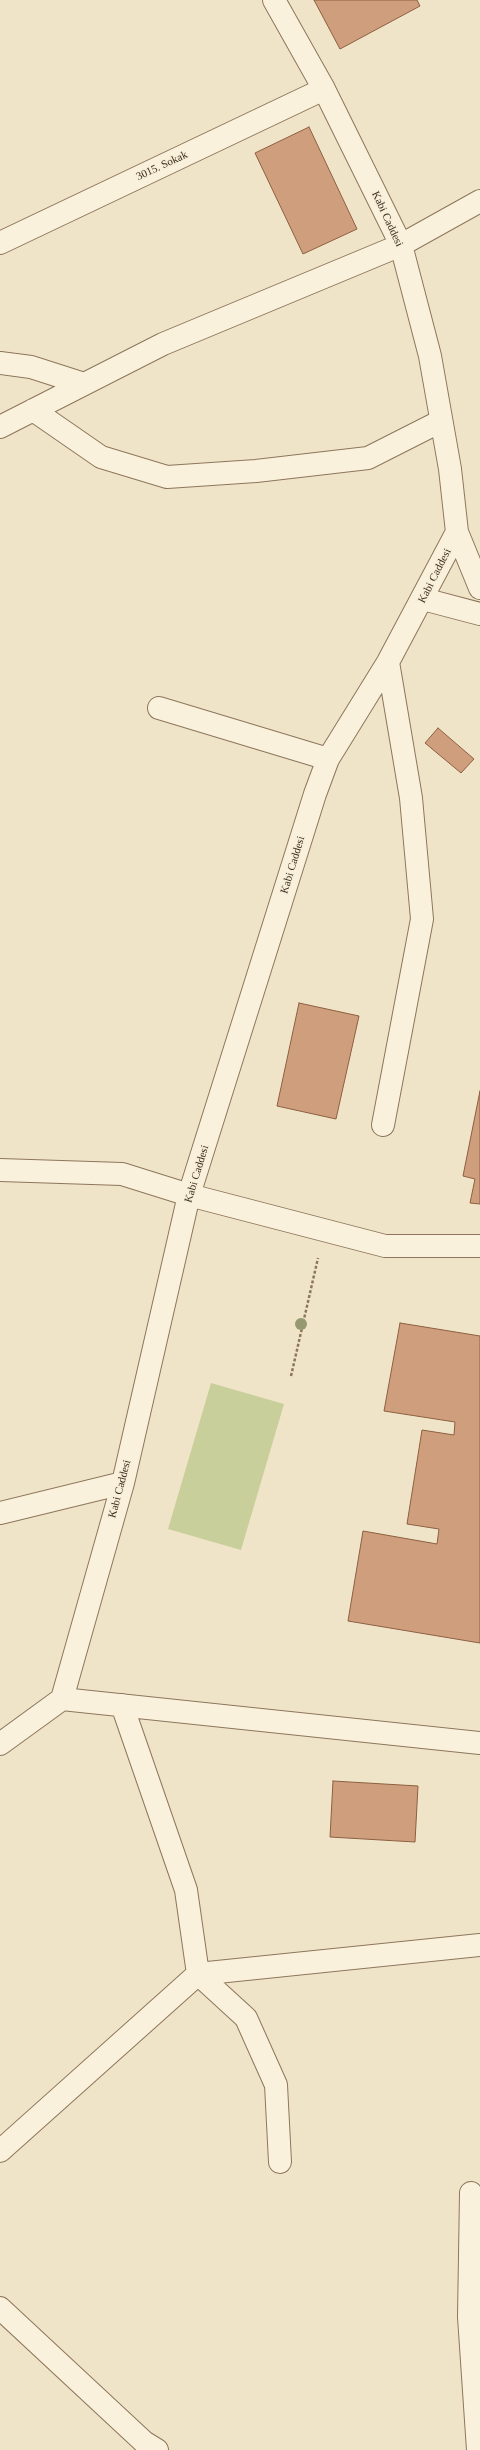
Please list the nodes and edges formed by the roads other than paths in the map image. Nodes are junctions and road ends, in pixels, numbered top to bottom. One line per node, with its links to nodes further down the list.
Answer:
1 (274, 0): 2 (street, Kabi Caddesi)
2 (324, 89): 4 (street, 3015. Sokak); 5 (street, Kabi Caddesi)
3 (480, 201): 5 (street)
4 (0, 243)
5 (401, 245): 7 (street); 9 (street, Kabi Caddesi)
6 (0, 363): 7 (street)
7 (84, 384): 8 (street)
8 (33, 410): 9 (street); 10 (street)
9 (441, 421): 11 (street, Kabi Caddesi)
10 (0, 427)
11 (458, 532): 12 (street); 13 (street, Kabi Caddesi)
12 (480, 588)
13 (423, 599): 14 (street); 15 (street, Kabi Caddesi)
14 (480, 614)
15 (388, 662): 17 (street, Kabi Caddesi); 18 (street)
16 (159, 708): 17 (street)
17 (328, 758): 20 (street, Kabi Caddesi)
18 (383, 1125)
19 (0, 1170): 20 (street)
20 (190, 1195): 21 (street); 22 (street, Kabi Caddesi)
21 (480, 1246)
22 (123, 1483): 23 (street); 24 (street, Kabi Caddesi)
23 (0, 1513)
24 (62, 1699): 25 (street); 27 (street)
25 (122, 1705): 26 (street); 29 (street)
26 (480, 1743)
27 (0, 1744)
28 (480, 1945): 29 (street)
29 (198, 1974): 30 (street); 31 (street)
30 (0, 2151)
31 (280, 2162)
32 (471, 2193): 33 (street)
33 (475, 2292): 36 (street)
34 (0, 2308): 35 (street)
35 (157, 2450)
36 (478, 2450)

